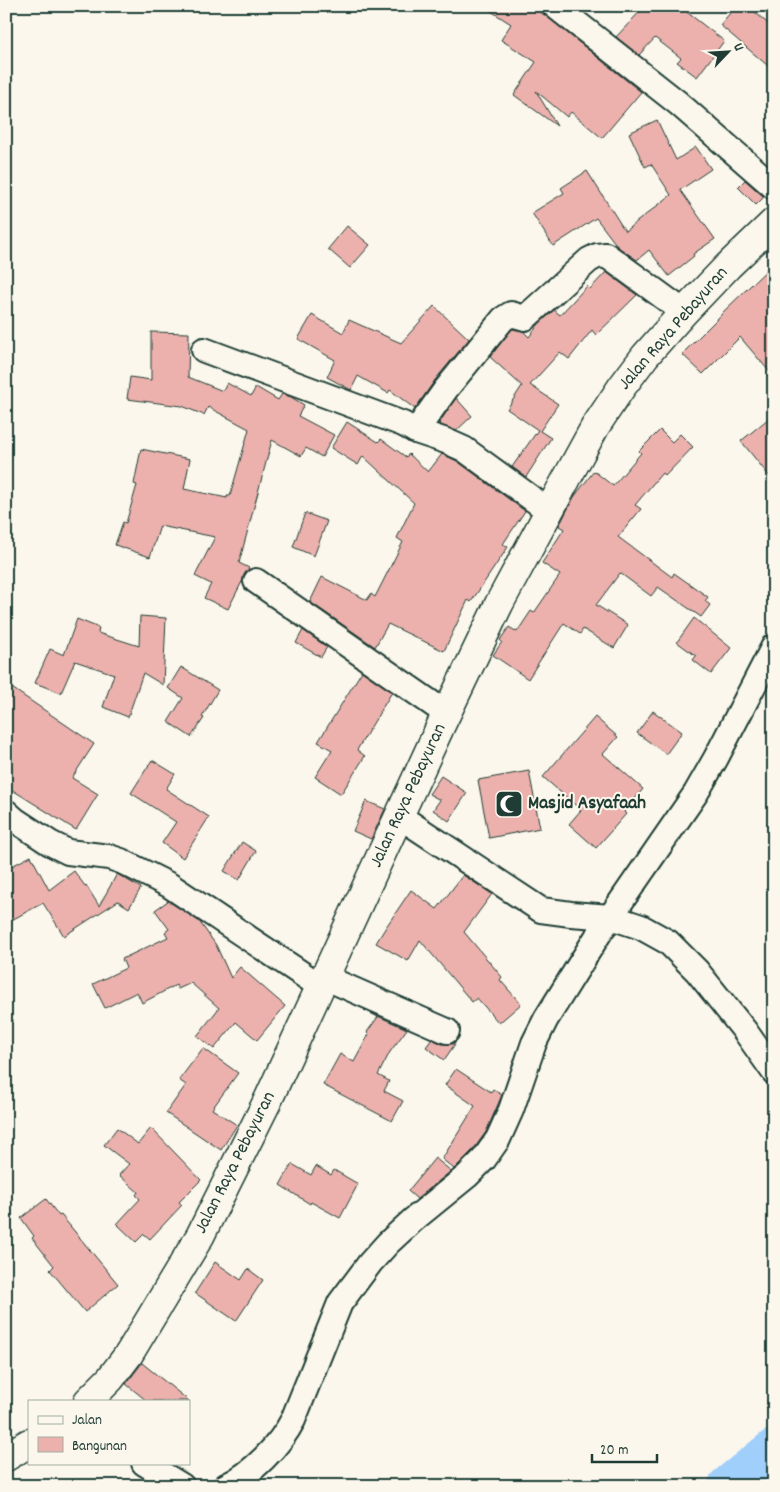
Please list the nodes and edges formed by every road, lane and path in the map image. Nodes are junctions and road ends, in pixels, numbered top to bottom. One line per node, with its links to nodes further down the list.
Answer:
1 (555, 6): 2 (street)
2 (774, 187)
3 (774, 222): 4 (main road, Jalan Raya Pebayuran)
4 (684, 312): 6 (street); 7 (main road, Jalan Raya Pebayuran)
5 (204, 350): 6 (street)
6 (416, 431): 7 (street)
7 (549, 511): 10 (main road, Jalan Raya Pebayuran)
8 (256, 581): 10 (street)
9 (774, 646): 13 (street)
10 (447, 714): 12 (main road, Jalan Raya Pebayuran)
11 (6, 812): 14 (street)
12 (399, 816): 13 (street); 14 (main road, Jalan Raya Pebayuran)
13 (605, 924): 16 (street); 22 (street)
14 (322, 981): 15 (street); 17 (main road, Jalan Raya Pebayuran)
15 (447, 1031)
16 (774, 1072)
17 (89, 1400)
18 (28, 1444): 19 (main road)
19 (6, 1457)
20 (146, 1464): 21 (street)
21 (182, 1486)
22 (226, 1486)

